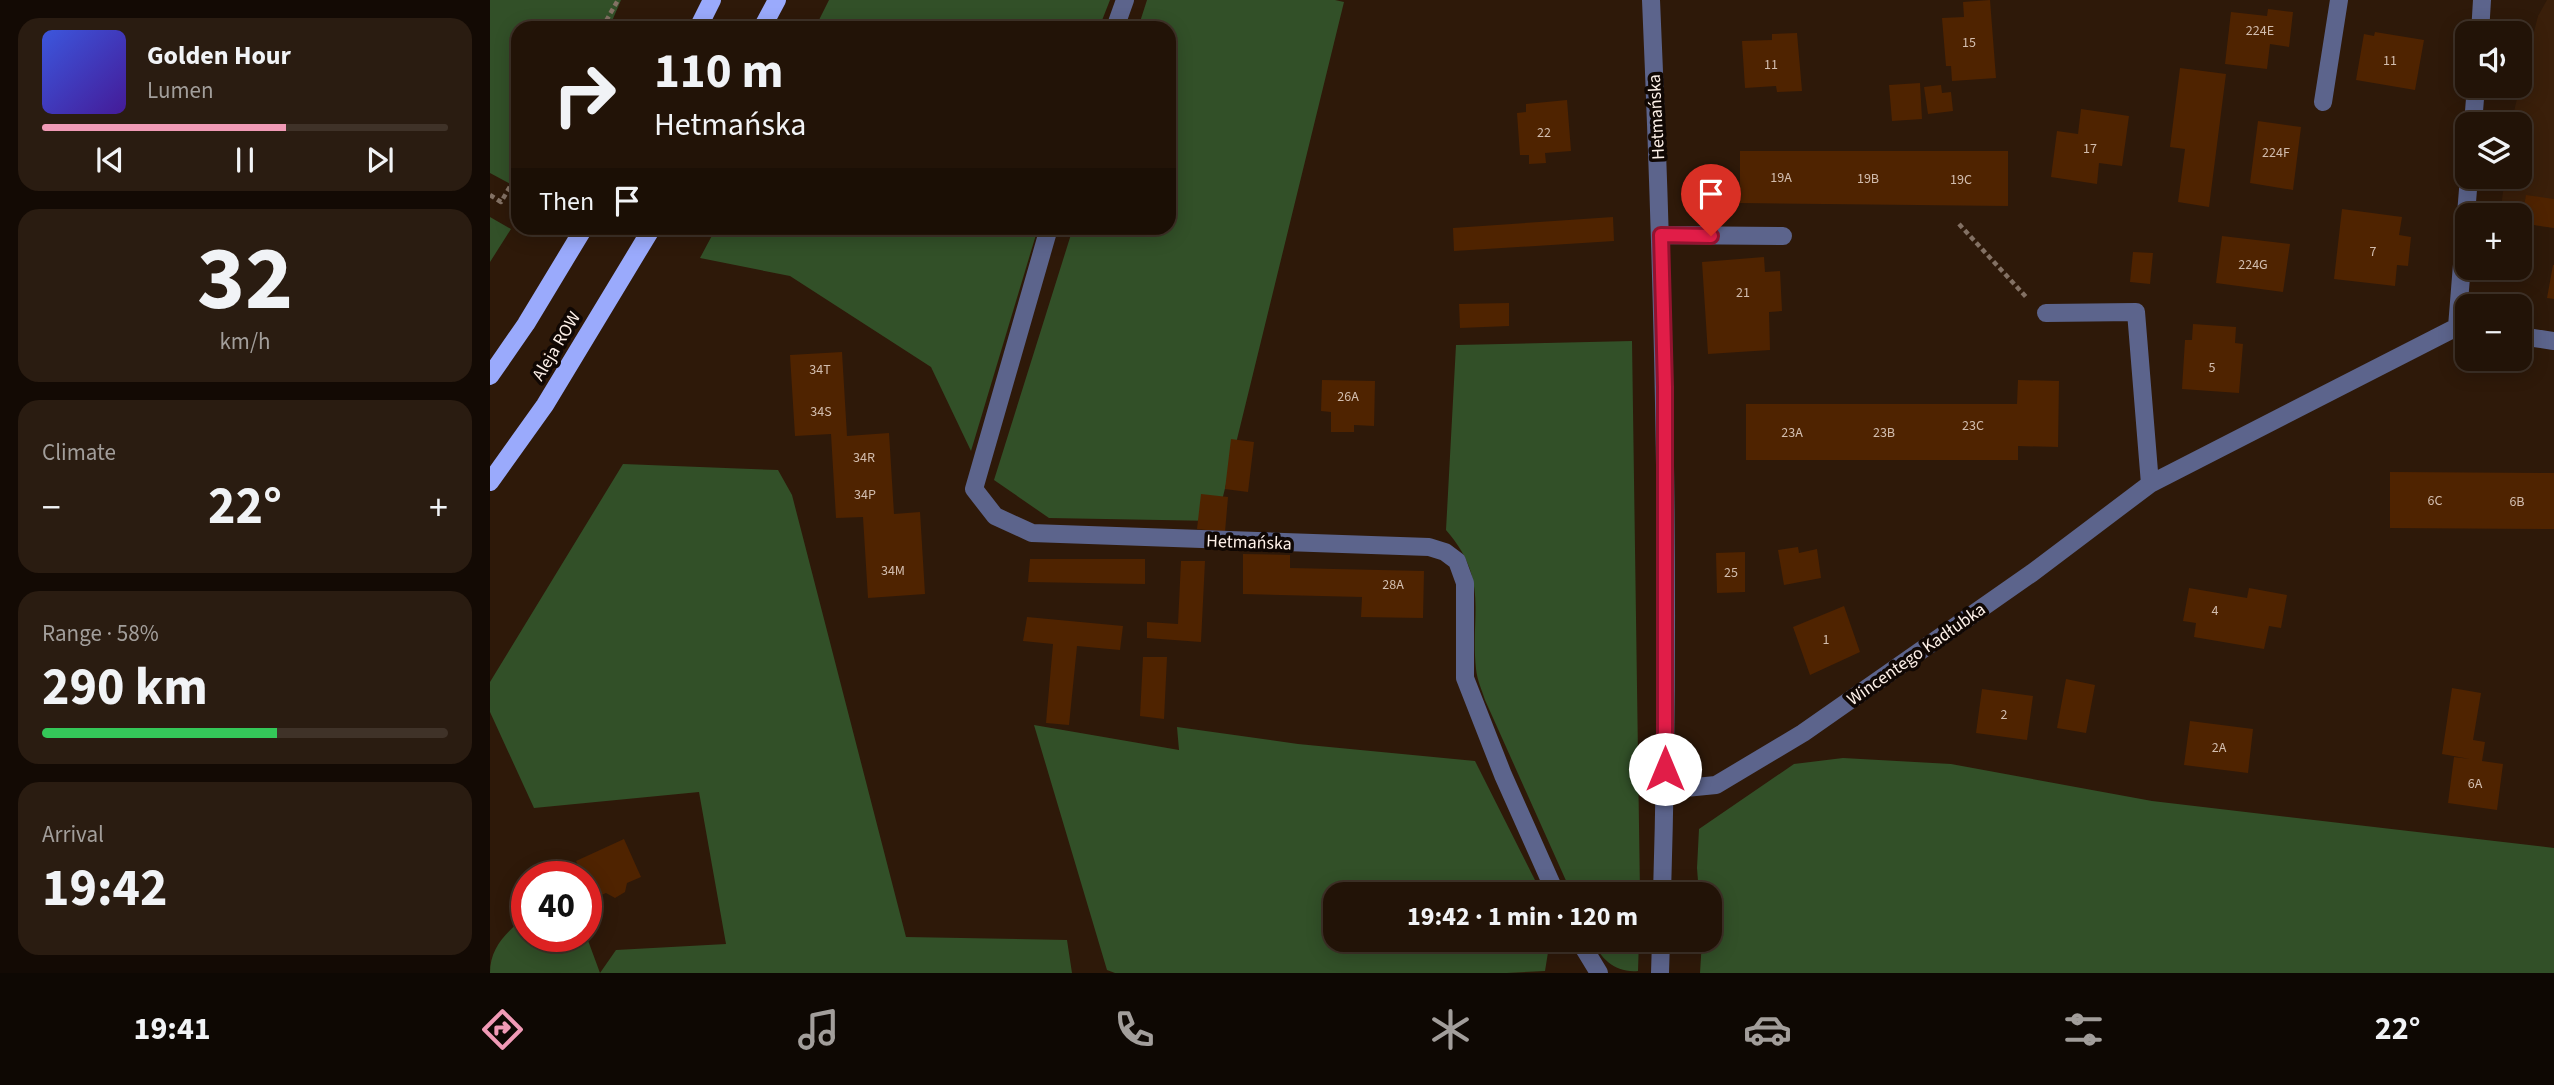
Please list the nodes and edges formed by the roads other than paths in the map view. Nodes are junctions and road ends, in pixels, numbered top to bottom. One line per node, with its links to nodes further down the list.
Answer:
1 (712, 0): 7 (main road)
2 (777, 0): 8 (main road)
3 (1125, 0): 9 (street)
4 (1651, 0): 16 (street, Hetmańska)
5 (2339, 0): 11 (street)
6 (2482, 0): 10 (street)
7 (702, 21)
8 (766, 21)
9 (1118, 21)
10 (2481, 21)
11 (2323, 102)
12 (2468, 189): 18 (street, Wincentego Kadłubka)
13 (580, 235): 23 (main road, Aleja ROW)
14 (648, 235): 24 (main road, Aleja ROW)
15 (1046, 235): 27 (street, Hetmańska)
16 (1661, 235): 17 (street); 26 (street, Hetmańska)
17 (1783, 236)
18 (2464, 294)
19 (2046, 313): 25 (street)
20 (2455, 332): 25 (street, Wincentego Kadłubka)
21 (2532, 338): 22 (street)
22 (2554, 341)
23 (490, 376)
24 (490, 482)
25 (2150, 484): 26 (street, Wincentego Kadłubka)
26 (1665, 790): 28 (street, Hetmańska)
27 (1551, 882)
28 (1662, 882)
29 (1586, 952): 31 (street)
30 (1661, 952): 32 (street)
31 (1599, 973)
32 (1660, 973)

